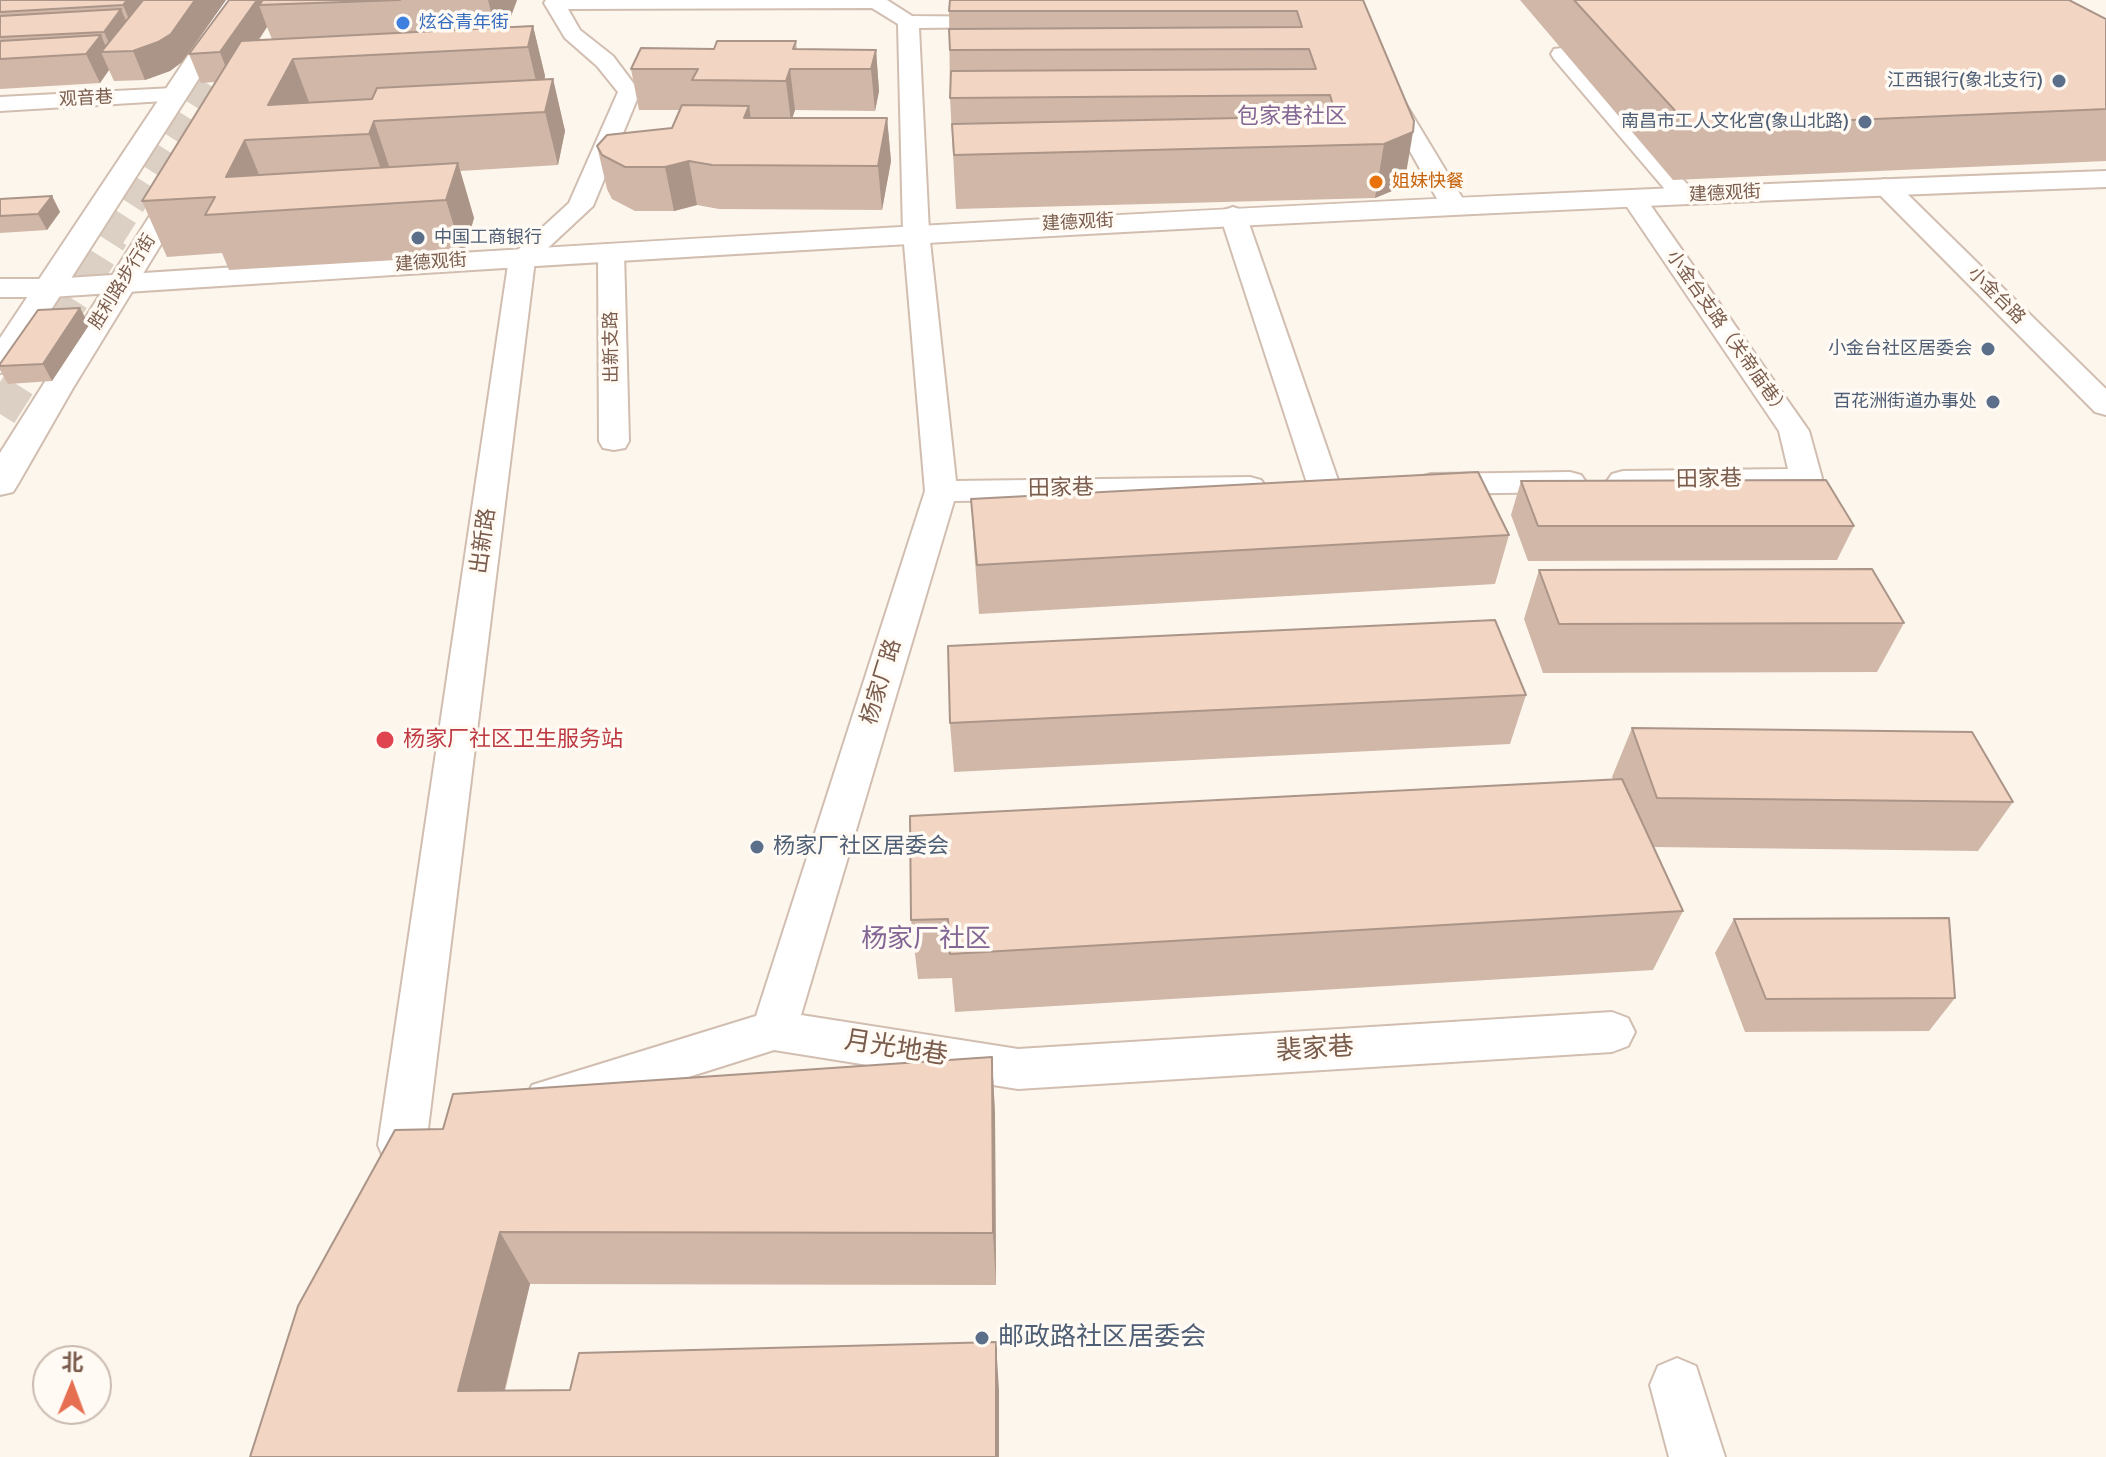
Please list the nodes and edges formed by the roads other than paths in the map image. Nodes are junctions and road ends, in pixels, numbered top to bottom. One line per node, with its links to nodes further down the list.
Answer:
1 (237, 0): 7 (street)
2 (555, 2): 4 (lane); 18 (lane)
3 (1018, 21): 4 (lane)
4 (908, 22): 16 (lane, 杨家厂路)
5 (1562, 54): 12 (lane)
6 (1375, 70): 14 (lane)
7 (173, 95): 8 (lane, 观音巷); 21 (street)
8 (0, 104)
9 (203, 154): 19 (street, 胜利路步行街)
10 (2106, 179): 11 (street, 建德观街)
11 (1885, 186): 12 (street, 建德观街); 23 (lane, 小金台路)
12 (1684, 196): 13 (street, 建德观街)
13 (1633, 198): 14 (street, 建德观街); 25 (lane, 小金台支路（关帝庙巷）)
14 (1453, 204): 15 (street, 建德观街)
15 (1233, 215): 16 (street, 建德观街); 28 (lane, 田家巷)
16 (916, 232): 17 (street, 建德观街); 28 (lane, 杨家厂路)
17 (611, 252): 18 (street, 建德观街); 24 (lane, 出新支路)
18 (522, 258): 19 (street, 建德观街); 33 (lane, 出新路)
19 (123, 283): 21 (street, 建德观街); 26 (street, 胜利路步行街)
20 (0, 288): 21 (street, 建德观街)
21 (51, 288): 22 (street)
22 (0, 363)
23 (2106, 406)
24 (614, 441)
25 (1806, 478): 27 (lane, 田家巷)
26 (0, 484)
27 (1402, 484)
28 (941, 491): 29 (lane, 杨家厂路)
29 (774, 1030): 31 (lane, 月光地巷); 32 (lane)
30 (1612, 1032): 31 (lane, 裴家巷)
31 (1018, 1069)
32 (521, 1108)
33 (447, 1131)
34 (1677, 1385): 35 (lane)
35 (1697, 1457)

